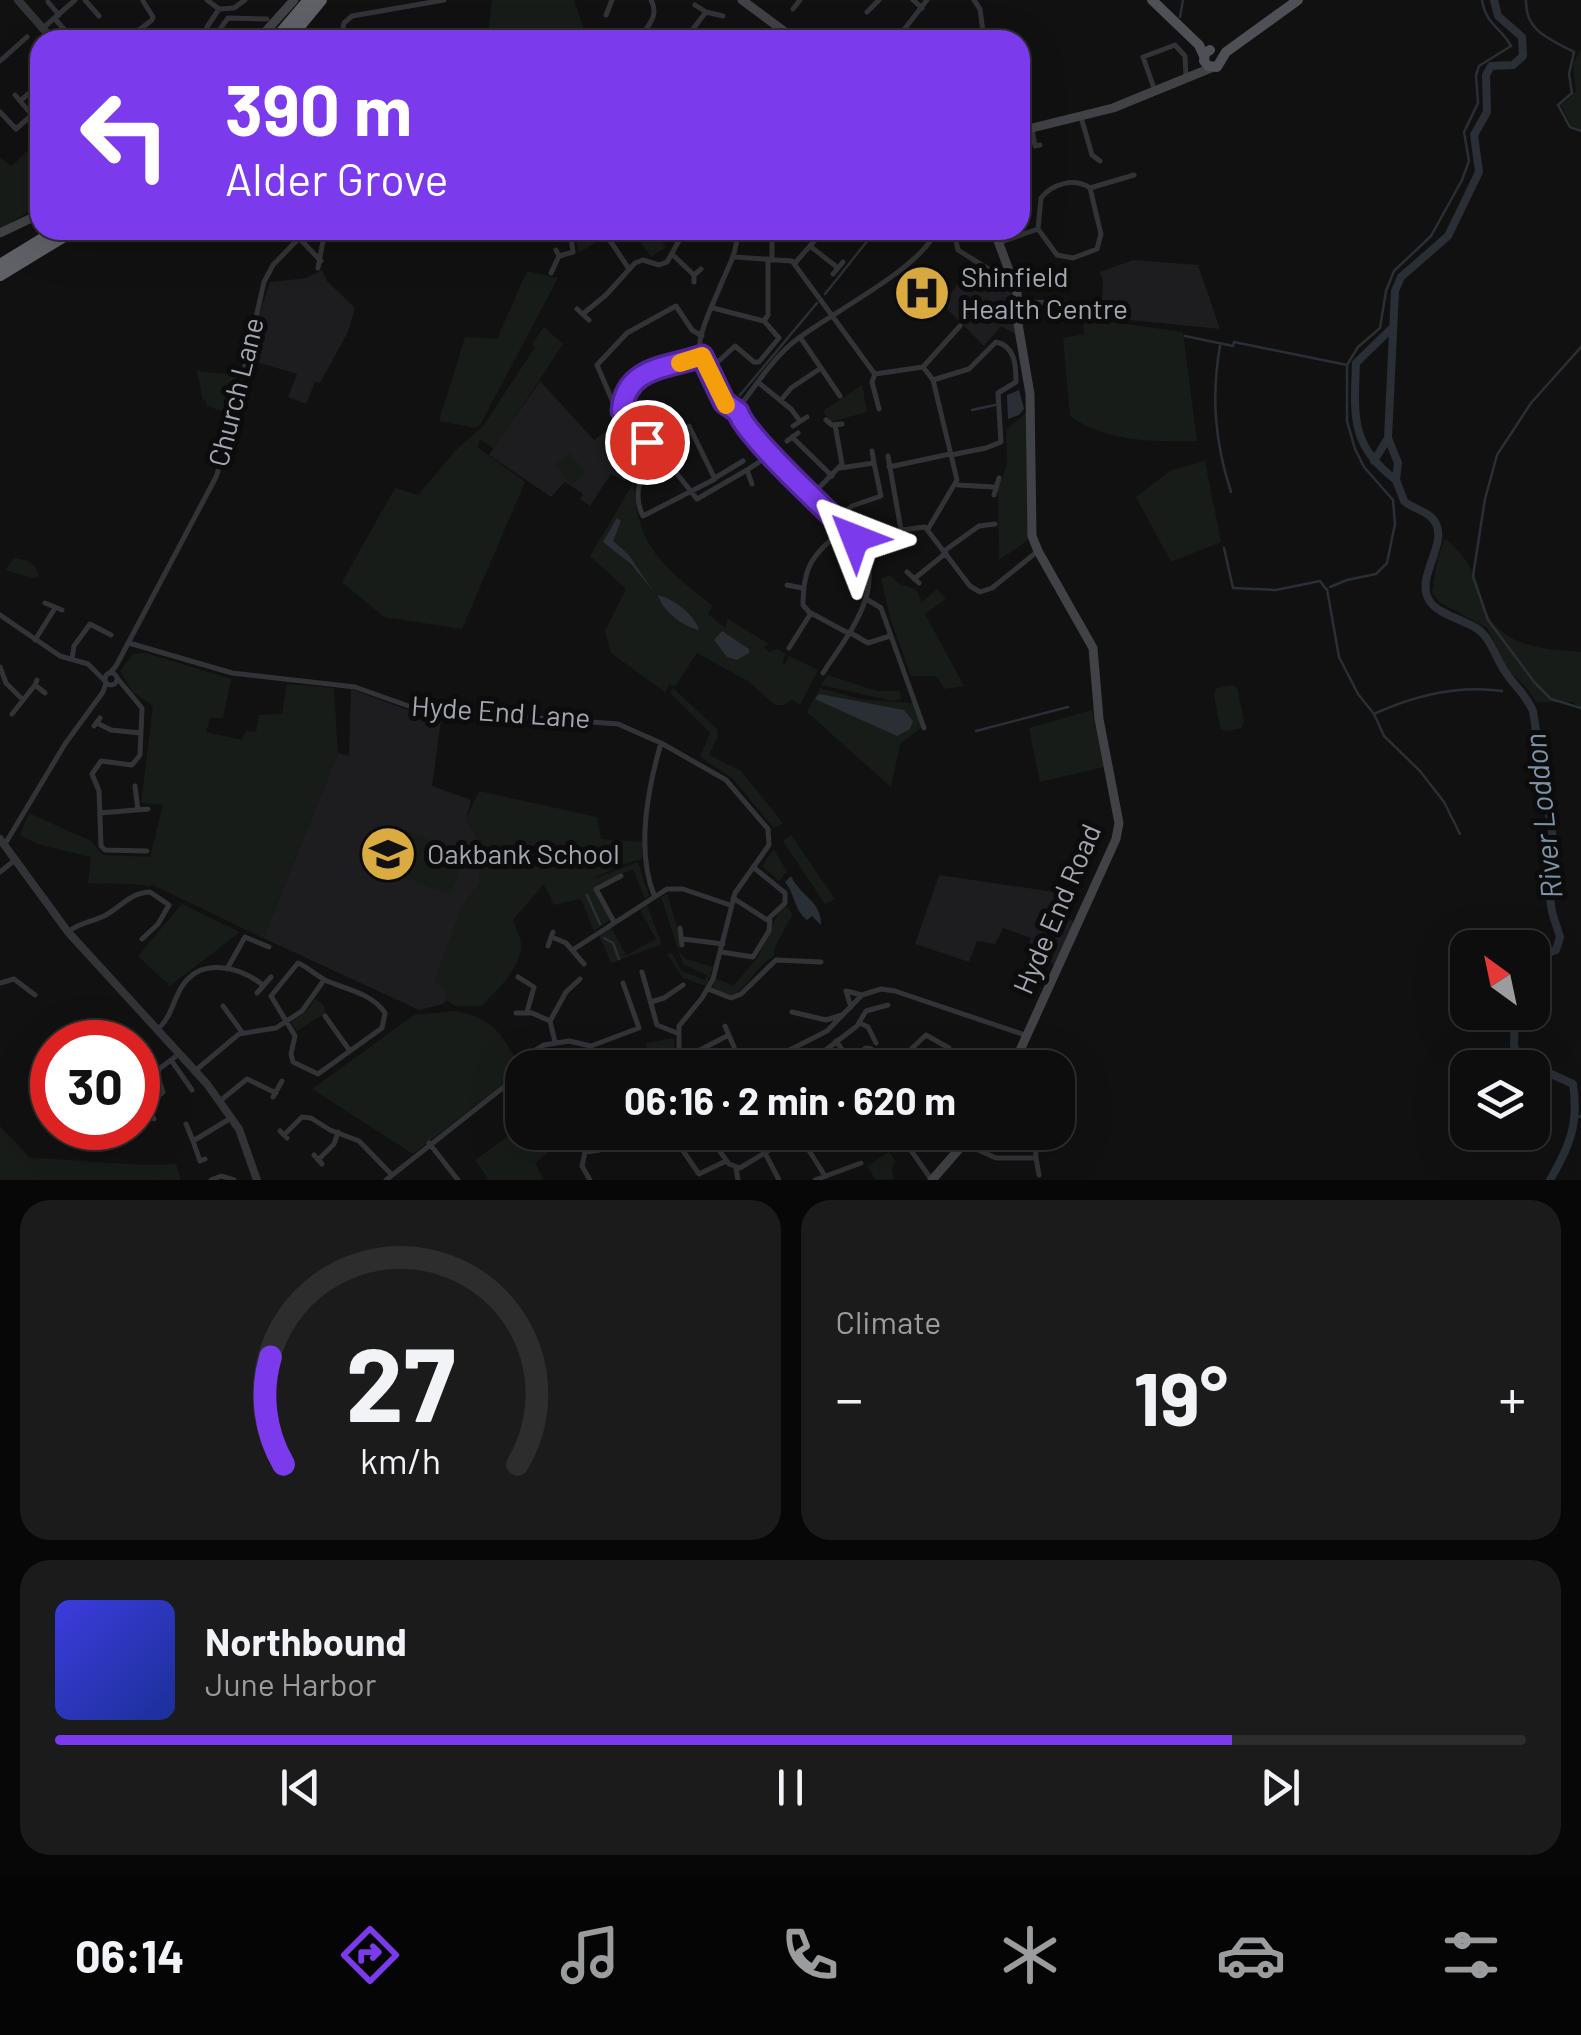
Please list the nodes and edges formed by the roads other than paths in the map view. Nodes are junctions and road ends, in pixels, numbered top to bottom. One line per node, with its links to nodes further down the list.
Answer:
1 (18, 0): 33 (street)
2 (74, 0): 31 (street)
3 (85, 0): 29 (street)
4 (208, 0): 24 (street)
5 (245, 0): 24 (street)
6 (294, 0): 37 (main road)
7 (309, 0): 38 (highway)
8 (321, 0): 39 (highway)
9 (444, 0): 40 (street)
10 (612, 0): 28 (street)
11 (651, 0): 41 (street)
12 (742, 0): 43 (main road)
13 (800, 0): 25 (street)
14 (879, 0): 27 (street)
15 (914, 0): 23 (street)
16 (927, 0): 23 (street)
17 (974, 0): 45 (street)
18 (1152, 0): 47 (main road)
19 (1298, 0): 47 (main road)
20 (48, 2): 31 (street)
21 (142, 2): 36 (street)
22 (696, 5): 26 (street)
23 (922, 8): 44 (street)
24 (218, 9): 34 (street)
25 (793, 9)
26 (706, 12): 30 (street); 42 (street)
27 (867, 12)
28 (606, 15)
29 (99, 16)
30 (723, 16)
31 (57, 17): 33 (street); 35 (street)
32 (267, 19): 34 (street)
33 (43, 28)
34 (221, 28)
35 (66, 30)
36 (139, 30)
37 (267, 30)
38 (284, 30)
39 (296, 30)
40 (343, 30)
41 (646, 30)
42 (694, 30)
43 (782, 30)
44 (904, 30)
45 (983, 30)
46 (26, 38): 48 (street)
47 (1210, 55): 49 (main road)
48 (0, 61)
49 (1187, 80): 51 (main road); 51 (street)
50 (30, 90): 53 (street)
51 (1155, 91): 55 (main road)
52 (0, 112): 54 (street)
53 (30, 113)
54 (30, 117)
55 (1081, 117): 56 (main road); 58 (street)
56 (1032, 130): 57 (street)
57 (1030, 147)
58 (1100, 160)
59 (1134, 175): 60 (street)
60 (1090, 188): 62 (street); 62 (street)
61 (30, 219): 64 (main road)
62 (1038, 228): 63 (street)
63 (1030, 231)
64 (0, 234)
65 (30, 238): 84 (highway)
66 (49, 240): 89 (highway)
67 (51, 240): 94 (highway)
68 (52, 240): 96 (highway)
69 (298, 240): 164 (street, Church Lane)
70 (302, 240): 71 (street)
71 (324, 240)
72 (571, 240): 93 (street)
73 (610, 240): 91 (street)
74 (680, 240): 85 (street)
75 (736, 240): 86 (street)
76 (771, 240): 87 (street)
77 (815, 240): 83 (street)
78 (932, 240): 100 (street)
79 (957, 240): 95 (street)
80 (997, 240): 82 (main road, Hyde End Road)
81 (1006, 240): 82 (street)
82 (998, 243): 95 (main road, Hyde End Road)
83 (810, 246): 88 (street); 90 (street)
84 (0, 255)
85 (673, 256): 91 (street); 92 (street)
86 (735, 257): 87 (street); 98 (street)
87 (770, 259): 88 (street); 102 (street)
88 (794, 263): 100 (street)
89 (0, 265)
90 (838, 268)
91 (629, 269): 99 (street)
92 (700, 269)
93 (551, 273)
94 (0, 275)
95 (1014, 282): 97 (main road, Hyde End Road)
96 (0, 283)
97 (1016, 302): 101 (street); 151 (main road, Hyde End Road)
98 (712, 308): 102 (street); 105 (street)
99 (577, 309)
100 (832, 316): 106 (street); 112 (street)
101 (1099, 320)
102 (764, 321): 109 (street)
103 (960, 326): 107 (street)
104 (940, 334): 107 (street)
105 (702, 336): 108 (street); 119 (street)
106 (800, 337): 111 (street); 114 (street)
107 (946, 340): 110 (street)
108 (702, 356): 109 (street); 119 (street)
109 (707, 366): 121 (street)
110 (922, 367): 112 (street); 113 (street)
111 (821, 368): 115 (street); 117 (street)
112 (875, 374): 118 (street)
113 (933, 380): 129 (street); 129 (street)
114 (759, 382): 117 (street); 121 (street)
115 (840, 396)
116 (888, 398): 118 (street)
117 (780, 400): 124 (street)
118 (878, 400): 120 (street)
119 (622, 406): 126 (street)
120 (879, 409)
121 (738, 412): 128 (street)
122 (826, 420): 134 (street)
123 (688, 426): 137 (street)
124 (793, 426)
125 (792, 437): 136 (street)
126 (647, 442)
127 (872, 451): 132 (street)
128 (771, 454): 135 (street); 143 (street)
129 (951, 454): 133 (street); 140 (street)
130 (888, 456): 133 (street)
131 (743, 462): 137 (street)
132 (874, 464): 134 (street); 145 (street)
133 (890, 467): 149 (street)
134 (840, 468): 136 (street)
135 (747, 470): 139 (street); 142 (street)
136 (832, 476): 143 (street)
137 (715, 478): 142 (street)
138 (999, 478): 141 (street)
139 (752, 484)
140 (956, 485): 141 (street); 148 (street)
141 (994, 487): 144 (street)
142 (692, 493): 142 (street)
143 (812, 495): 145 (street)
144 (994, 496)
145 (836, 520): 147 (street)
146 (995, 524): 152 (street)
147 (844, 528): 150 (street); 155 (street)
148 (928, 529): 149 (street); 152 (street)
149 (901, 530): 150 (street)
150 (860, 544): 156 (street)
151 (1038, 551): 152 (street); 243 (main road, Hyde End Road)
152 (945, 552): 153 (street)
153 (907, 572)
154 (787, 585): 155 (street)
155 (802, 588): 158 (street)
156 (868, 600): 160 (street); 162 (street)
157 (46, 603): 163 (street)
158 (811, 614): 160 (street); 165 (street)
159 (1, 617): 163 (street)
160 (849, 633): 162 (street); 168 (street)
161 (106, 634): 166 (street)
162 (890, 636): 174 (street)
163 (35, 640): 166 (street)
164 (129, 643): 169 (street, Church Lane); 176 (street, Hyde End Lane)
165 (790, 648)
166 (72, 659): 169 (street)
167 (0, 667): 171 (street)
168 (823, 673)
169 (112, 680): 175 (street); 181 (street, Church Lane)
170 (46, 694): 171 (street)
171 (23, 700): 172 (street)
172 (12, 714)
173 (97, 722): 175 (street)
174 (924, 728)
175 (140, 733): 180 (street)
176 (660, 742): 184 (street, Hyde End Lane); 189 (street)
177 (136, 786): 179 (street)
178 (148, 809): 179 (street)
179 (138, 810): 180 (street)
180 (100, 813): 182 (street)
181 (2, 841): 183 (street)
182 (143, 853)
183 (15, 860): 185 (street); 196 (street)
184 (753, 867): 190 (street); 193 (street)
185 (0, 872)
186 (621, 876): 194 (street)
187 (693, 882): 188 (street)
188 (690, 891): 189 (street); 190 (street)
189 (654, 896): 191 (street)
190 (732, 902): 193 (street); 200 (street)
191 (636, 907): 192 (street); 194 (street)
192 (641, 914)
193 (770, 920): 200 (street)
194 (614, 924): 202 (street)
195 (680, 928): 200 (street)
196 (68, 932): 197 (street); 231 (street)
197 (142, 940)
198 (548, 946): 202 (street)
199 (268, 947): 206 (street)
200 (722, 948): 217 (street)
201 (812, 949): 203 (street)
202 (574, 950): 205 (street)
203 (813, 960): 204 (street); 217 (street)
204 (821, 962)
205 (584, 965)
206 (227, 969): 214 (street); 237 (street)
207 (642, 972): 222 (street)
208 (271, 977): 214 (street)
209 (524, 977): 226 (street)
210 (324, 980): 233 (street); 233 (street); 259 (street)
211 (580, 980): 218 (street)
212 (0, 982): 220 (street)
213 (623, 983): 246 (street)
214 (263, 985): 219 (street)
215 (683, 985): 222 (street)
216 (560, 986): 218 (street)
217 (708, 988): 240 (street)
218 (566, 992): 232 (street)
219 (257, 993)
220 (31, 995)
221 (862, 995): 225 (street); 225 (street); 243 (street)
222 (652, 1002): 240 (street)
223 (888, 1005): 234 (street)
224 (223, 1006): 239 (street)
225 (851, 1007): 229 (street)
226 (527, 1012): 228 (street); 232 (street)
227 (792, 1012): 229 (street)
228 (516, 1013)
229 (844, 1015): 252 (street)
230 (325, 1016): 259 (street)
231 (151, 1020)
232 (550, 1021): 245 (street)
233 (286, 1022): 239 (street); 259 (street)
234 (859, 1022): 244 (street); 255 (street)
235 (726, 1026): 241 (street)
236 (932, 1026): 242 (street)
237 (160, 1027)
238 (160, 1029): 260 (street)
239 (242, 1033): 262 (street)
240 (677, 1034): 250 (street)
241 (727, 1036): 247 (street); 251 (street)
242 (926, 1036): 256 (street); 257 (street)
243 (1028, 1036): 258 (main road, Hyde End Road)
244 (836, 1041): 253 (street); 254 (street)
245 (555, 1042): 246 (street); 248 (street)
246 (591, 1046): 249 (street)
247 (734, 1047)
248 (538, 1050)
249 (592, 1050)
250 (678, 1050)
251 (700, 1050)
252 (791, 1050)
253 (829, 1050)
254 (842, 1050)
255 (863, 1050)
256 (910, 1050)
257 (949, 1050)
258 (1020, 1050)
259 (350, 1051)
260 (181, 1052): 261 (street); 262 (street)
261 (171, 1060): 263 (street); 265 (street)
262 (196, 1070): 267 (street)
263 (160, 1072)
264 (282, 1081): 267 (street)
265 (192, 1090)
266 (505, 1090): 273 (street)
267 (220, 1102): 268 (street)
268 (232, 1117): 272 (street); 296 (street)
269 (186, 1124): 272 (street)
270 (338, 1132): 271 (street); 286 (street); 293 (street)
271 (284, 1134)
272 (193, 1140): 287 (street)
273 (430, 1143): 293 (street); 297 (street)
274 (600, 1150): 283 (street)
275 (682, 1150): 288 (street)
276 (718, 1150): 288 (street)
277 (770, 1150): 284 (street)
278 (809, 1150): 292 (street)
279 (911, 1150): 302 (street)
280 (960, 1150): 302 (main road)
281 (978, 1150): 285 (street)
282 (1036, 1150): 285 (street)
283 (586, 1152): 298 (street)
284 (765, 1153): 290 (street); 300 (street)
285 (1036, 1158): 291 (street)
286 (318, 1160)
287 (200, 1161)
288 (726, 1161): 290 (street)
289 (857, 1162): 292 (street)
290 (736, 1168): 299 (street)
291 (1038, 1174)
292 (825, 1176): 301 (street)
293 (389, 1178)
294 (211, 1180): 295 (street)
295 (234, 1180)
296 (257, 1180)
297 (458, 1180)
298 (590, 1180)
299 (738, 1180)
300 (779, 1180)
301 (814, 1180)
302 (932, 1180)

